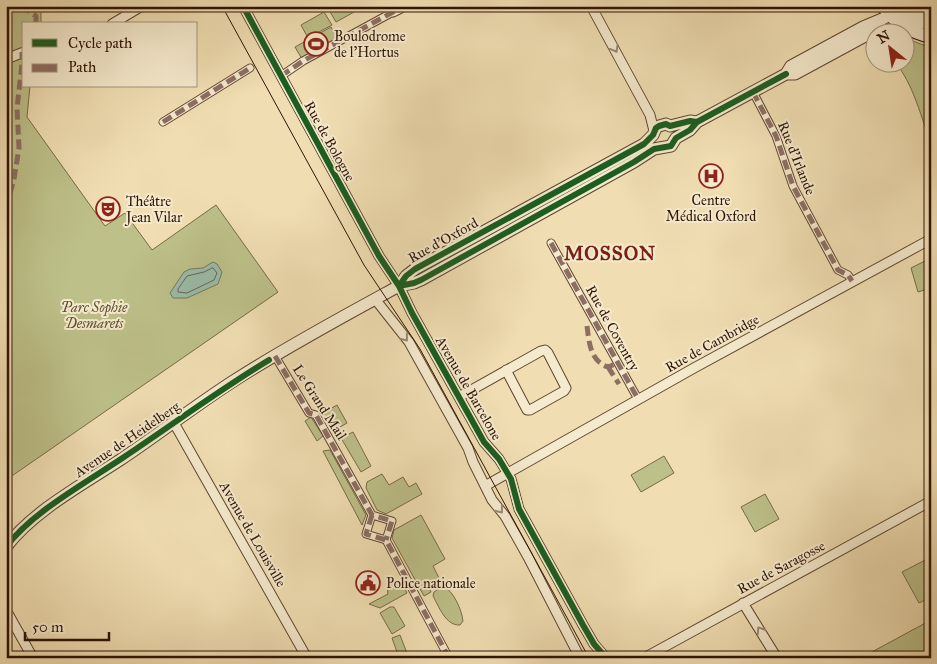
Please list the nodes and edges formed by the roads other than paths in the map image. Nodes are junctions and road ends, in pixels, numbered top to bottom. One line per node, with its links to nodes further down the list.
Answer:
1 (142, 6): 9 (street)
2 (243, 6): 15 (street, Rue de Bologne)
3 (404, 6): 6 (street)
4 (591, 6): 20 (street, one-way to 20)
5 (911, 6): 8 (main road)
6 (392, 9): 15 (street)
7 (892, 9): 10 (main road); 11 (main road); 16 (street, Rue d'Oxford)
8 (931, 16)
9 (115, 22)
10 (931, 24)
11 (931, 37)
12 (22, 53): 13 (street)
13 (6, 60)
14 (250, 68): 17 (street)
15 (280, 76): 26 (street, Rue de Bologne)
16 (753, 92): 18 (street, Rue d'Oxford); 25 (street, Rue d'Irlande)
17 (163, 122)
18 (698, 122): 19 (street, Rue d'Oxford); 21 (street, Rue d'Oxford)
19 (670, 126): 20 (street, Rue d'Oxford); 21 (street)
20 (653, 133): 22 (street); 26 (street, Rue d'Oxford)
21 (676, 138): 22 (street, Rue d'Oxford)
22 (661, 147): 26 (street, Rue d'Oxford)
23 (931, 239): 25 (street, Rue de Cambridge)
24 (551, 243): 31 (street, Rue de Coventry)
25 (852, 282): 31 (street, Rue de Cambridge)
26 (399, 286): 27 (street, Avenue de Heidelberg); 30 (street, Avenue de Barcelone)
27 (375, 299): 28 (street, Avenue de Heidelberg); 34 (street, Avenue de Barcelone, one-way to 34)
28 (275, 356): 32 (street, Avenue de Heidelberg); 36 (street, Le Grand Mail)
29 (506, 370): 29 (street); 30 (street)
30 (459, 396): 33 (street, Avenue de Barcelone)
31 (638, 399): 33 (street, Rue de Cambridge)
32 (174, 423): 38 (street, Avenue de Heidelberg); 42 (street, Avenue de Louisville)
33 (507, 473): 34 (street); 45 (street, Avenue de Barcelone)
34 (485, 486): 44 (street, Avenue de Barcelone, one-way to 44)
35 (931, 501): 39 (street, Rue de Saragosse)
36 (372, 515): 37 (street); 37 (street)
37 (386, 540): 43 (street)
38 (6, 547)
39 (743, 603): 46 (street, Rue de Saragosse); 47 (street, one-way to 39)
40 (6, 610): 41 (street)
41 (33, 658)
42 (307, 658)
43 (450, 658)
44 (580, 658)
45 (606, 658)
46 (644, 658)
47 (777, 658)

